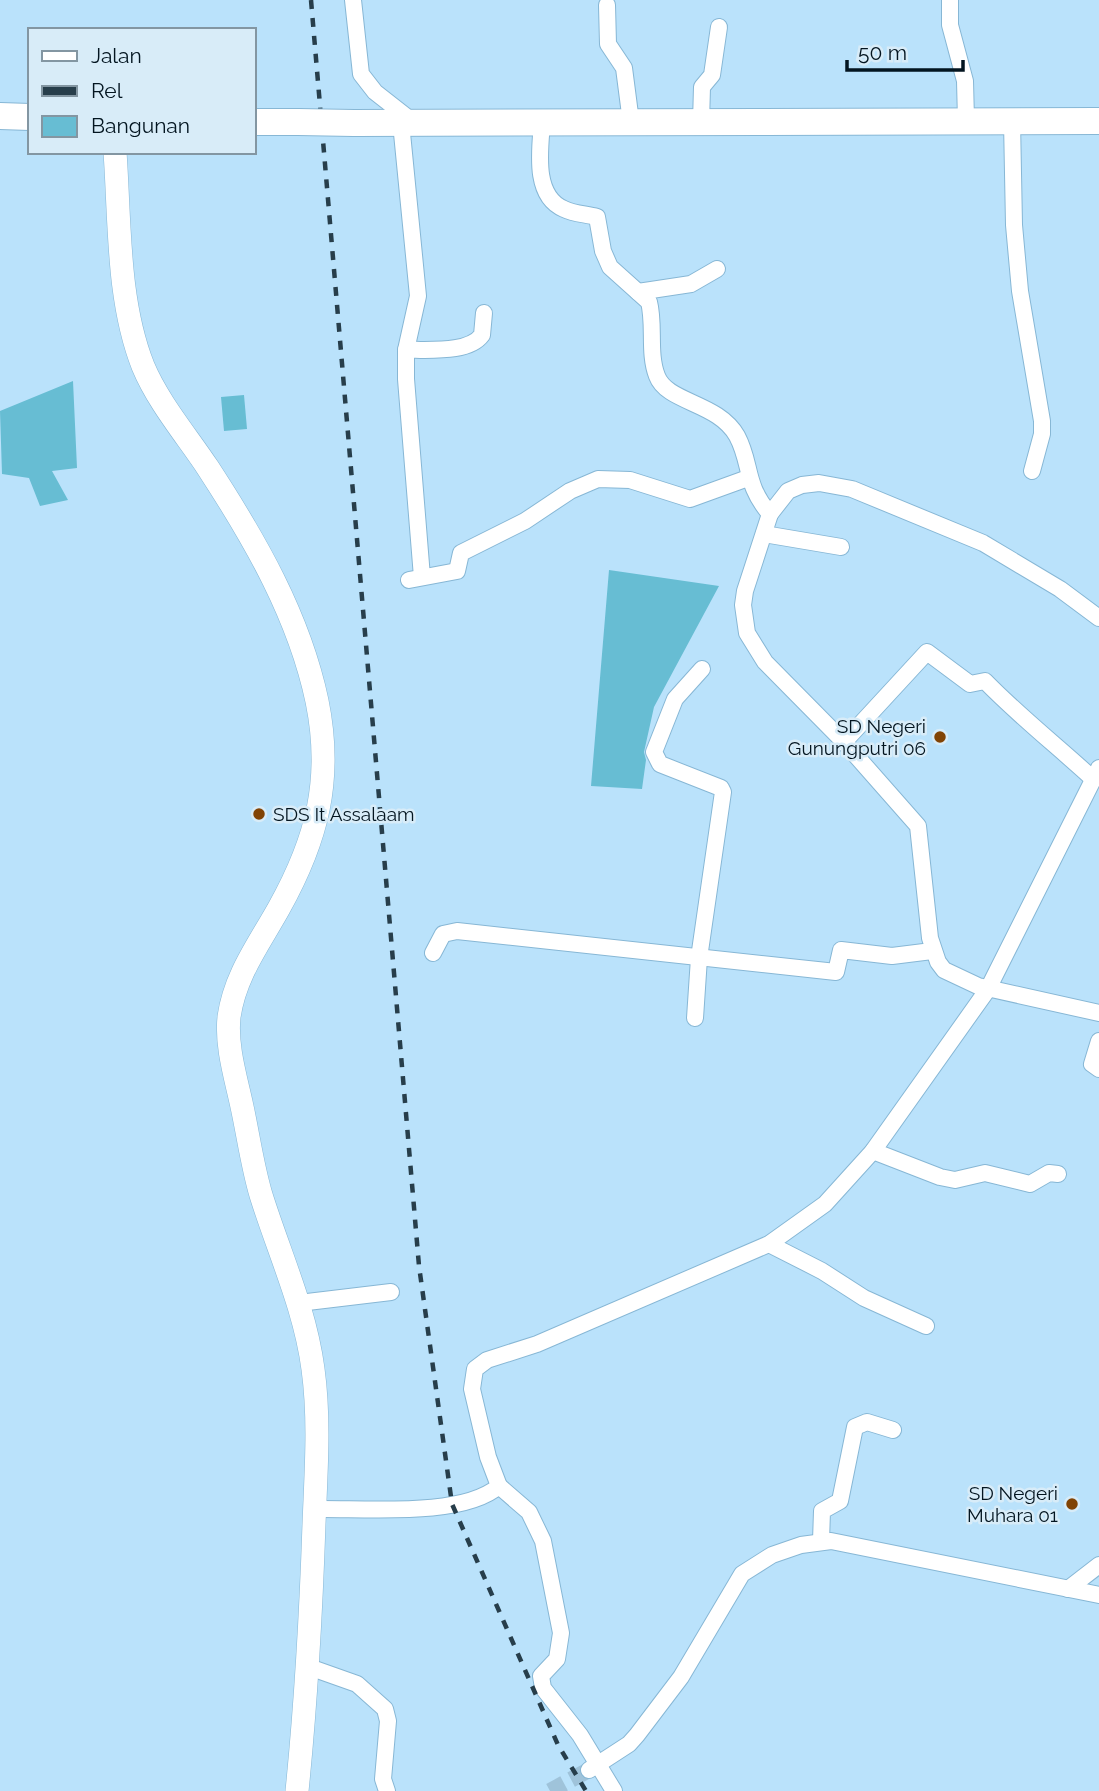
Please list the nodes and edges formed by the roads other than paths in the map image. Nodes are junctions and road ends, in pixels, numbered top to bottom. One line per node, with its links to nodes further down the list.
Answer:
1 (353, 0): 13 (street)
2 (950, 0): 7 (street)
3 (607, 5): 11 (street)
4 (719, 27): 12 (street)
5 (0, 117): 6 (main road)
6 (28, 117)
7 (966, 120): 8 (main road); 12 (main road)
8 (1012, 121): 9 (main road); 20 (street)
9 (1099, 121)
10 (256, 122): 13 (main road, bridge)
11 (631, 122): 12 (main road); 14 (main road)
12 (701, 122)
13 (408, 123): 14 (main road); 19 (street)
14 (542, 123): 17 (street)
15 (115, 154): 41 (street)
16 (717, 269): 17 (street)
17 (638, 292): 21 (street)
18 (484, 313): 19 (street)
19 (406, 350): 21 (street)
20 (1032, 471)
21 (748, 478): 22 (street)
22 (770, 514): 23 (street); 25 (street)
23 (764, 534): 24 (street); 27 (street)
24 (841, 547)
25 (1099, 618)
26 (702, 669): 31 (street)
27 (844, 742): 28 (street); 29 (street)
28 (1096, 773): 32 (street)
29 (932, 951): 31 (street); 32 (street)
30 (433, 953): 31 (street)
31 (699, 958): 34 (street)
32 (988, 989): 33 (street); 37 (street)
33 (1099, 1013)
34 (695, 1018)
35 (1099, 1041): 36 (street)
36 (1099, 1069)
37 (873, 1150): 38 (street); 39 (street)
38 (1058, 1174)
39 (769, 1244): 42 (street); 44 (street)
40 (391, 1292): 41 (street)
41 (299, 1303): 45 (street)
42 (926, 1326)
43 (893, 1430): 46 (street)
44 (499, 1486): 45 (street); 51 (street)
45 (315, 1508): 50 (street)
46 (821, 1541): 48 (street); 51 (street)
47 (1099, 1565): 48 (street)
48 (1068, 1589): 49 (street)
49 (1099, 1595)
50 (309, 1667): 52 (street); 53 (street)
51 (593, 1767): 54 (street)
52 (297, 1791)
53 (387, 1791)
54 (614, 1791)

